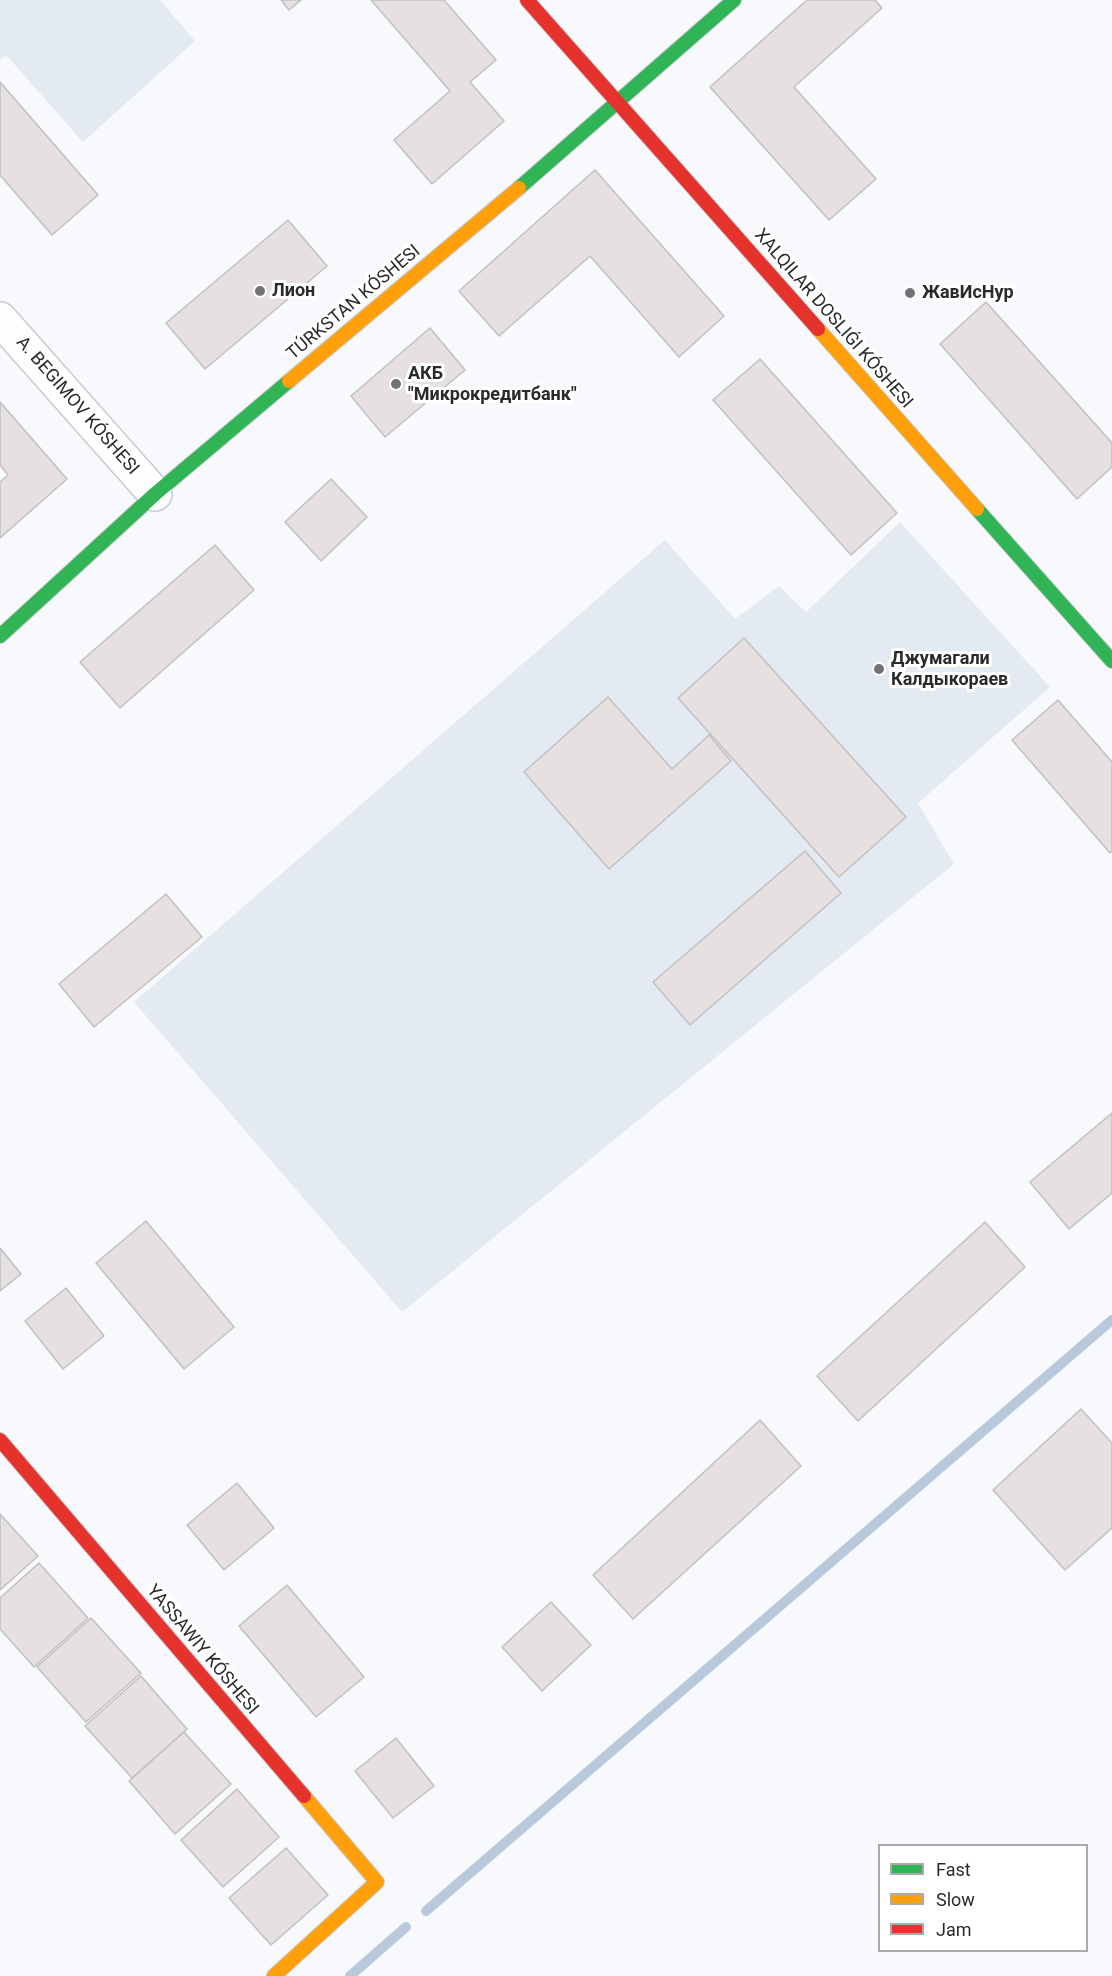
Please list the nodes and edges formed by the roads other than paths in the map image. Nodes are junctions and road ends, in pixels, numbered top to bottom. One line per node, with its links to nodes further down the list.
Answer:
1 (527, 0): 3 (street)
2 (734, 0): 3 (street, TÚRKSTAN KÓSHESI)
3 (618, 102): 5 (street, TÚRKSTAN KÓSHESI); 7 (street)
4 (0, 319): 5 (street, A. BEGIMOV KÓSHESI)
5 (155, 494): 6 (street, TÚRKSTAN KÓSHESI)
6 (0, 636)
7 (1112, 661)
8 (0, 1440): 9 (street, YASSAWIY KÓSHESI)
9 (273, 1976)

